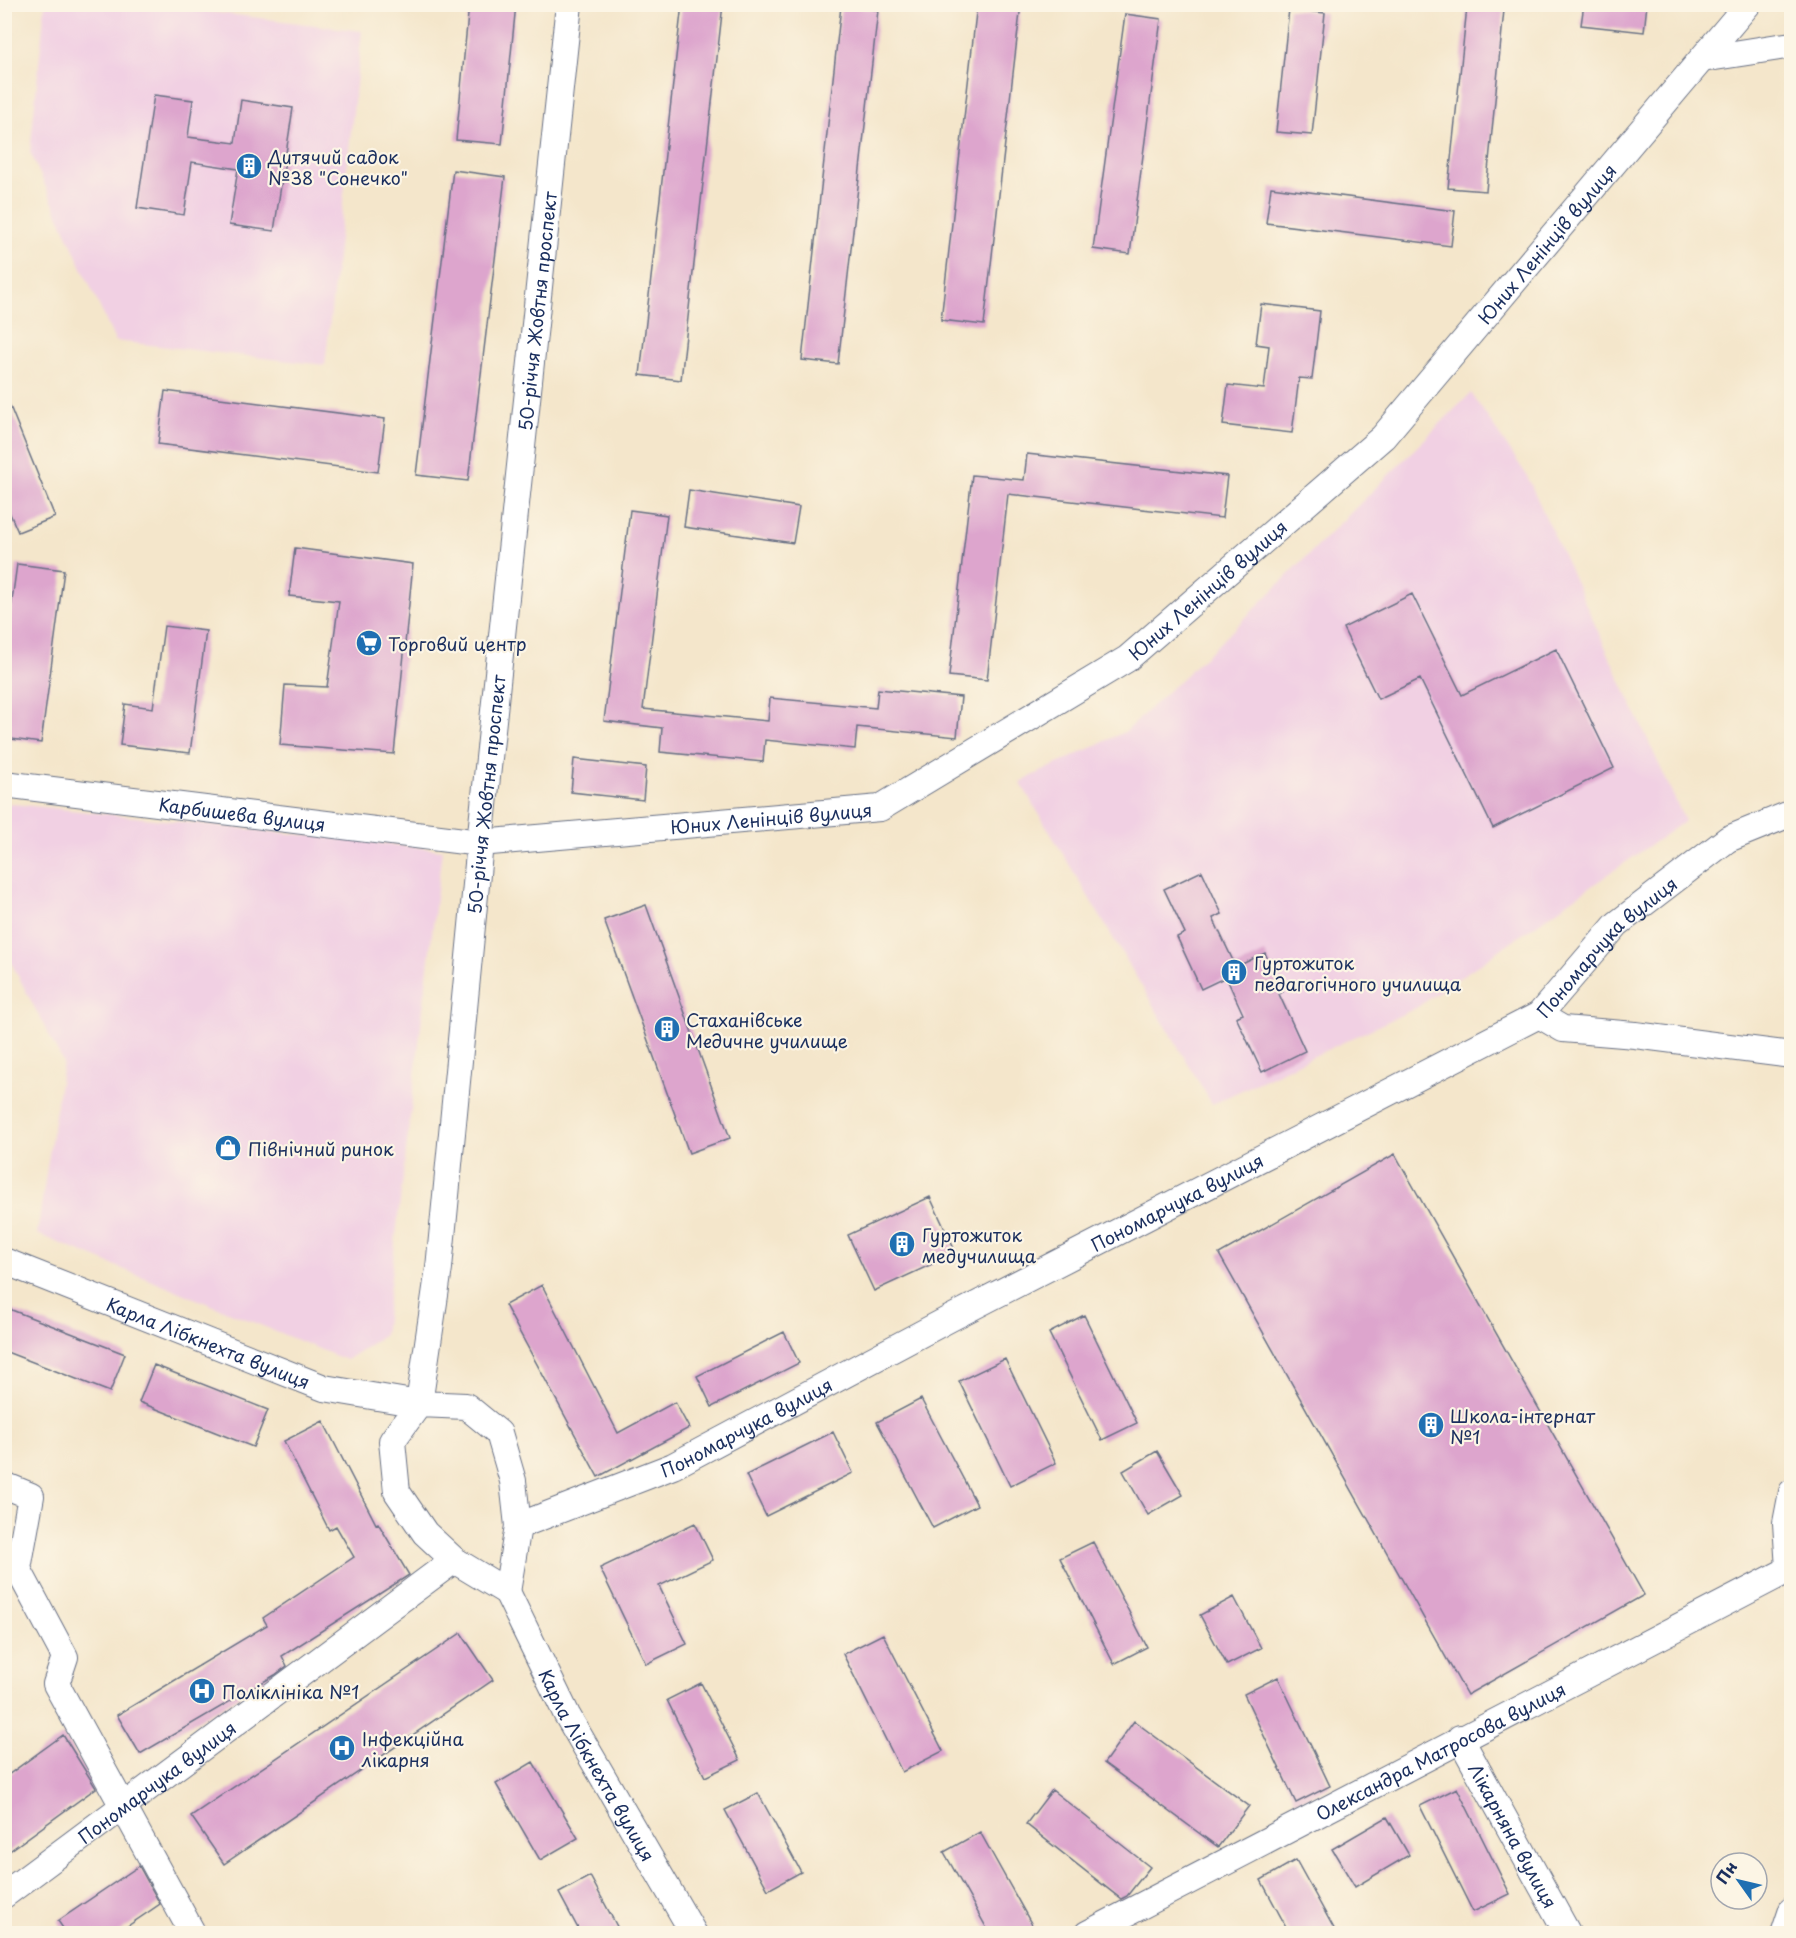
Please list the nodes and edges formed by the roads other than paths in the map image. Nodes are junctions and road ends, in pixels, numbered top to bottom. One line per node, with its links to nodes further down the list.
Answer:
1 (569, 4): 7 (street, 50-річчя Жовтня проспект)
2 (1748, 4): 4 (street, Юних Ленінців вулиця)
3 (1791, 45): 4 (street)
4 (1701, 59): 7 (street, Юних Ленінців вулиця)
5 (4, 784): 7 (street, Карбишева вулиця)
6 (1791, 813): 8 (street, Пономарчука вулиця)
7 (480, 843): 11 (street, 50-річчя Жовтня проспект)
8 (1539, 1015): 9 (street); 14 (street, Пономарчука вулиця)
9 (1791, 1055)
10 (4, 1260): 11 (street, Карла Лібкнехта вулиця)
11 (419, 1404): 14 (street, Карла Лібкнехта вулиця); 15 (street)
12 (4, 1485): 19 (street)
13 (1791, 1492): 16 (street)
14 (518, 1526): 17 (street, Карла Лібкнехта вулиця)
15 (454, 1560): 17 (street); 19 (street, Пономарчука вулиця)
16 (1790, 1569): 18 (street, Олександра Матросова вулиця)
17 (507, 1592): 23 (street, Карла Лібкнехта вулиця)
18 (1460, 1738): 24 (street, Олександра Матросова вулиця); 25 (street, Лікарняна вулиця)
19 (123, 1806): 20 (street, Пономарчука вулиця); 22 (street)
20 (4, 1895)
21 (1791, 1910): 26 (street)
22 (193, 1934)
23 (694, 1934)
24 (1087, 1934)
25 (1568, 1934)
26 (1784, 1934)

